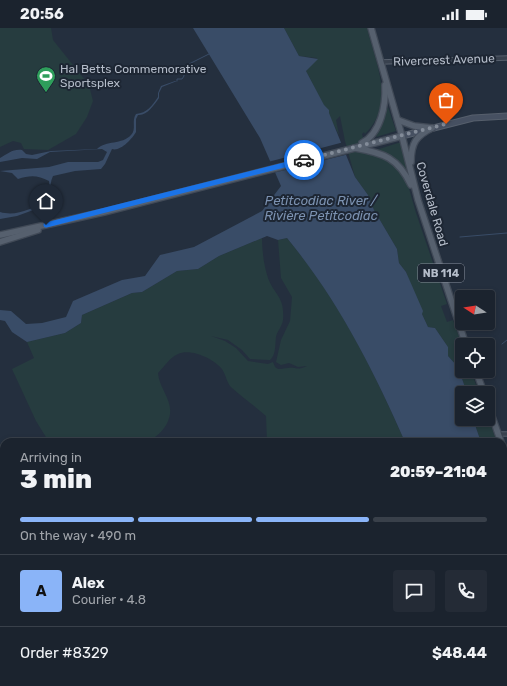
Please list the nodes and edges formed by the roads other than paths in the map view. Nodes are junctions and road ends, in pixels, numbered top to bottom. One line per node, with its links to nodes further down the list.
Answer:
1 (371, 28): 3 (main road, NB 114)
2 (507, 58): 3 (street, Rivercrest Avenue)
3 (381, 62): 4 (main road, NB 114)
4 (385, 75): 6 (main road, NB 114); 9 (main road)
5 (507, 116): 7 (main road)
6 (398, 120): 7 (main road); 8 (main road, NB 114)
7 (432, 128): 8 (main road); 11 (main road)
8 (402, 136): 9 (main road); 11 (main road, Coverdale Road / NB 114)
9 (367, 142): 10 (main road)
10 (351, 148): 12 (main road); 13 (main road)
11 (411, 170): 12 (main road, Coverdale Road / NB 114)
12 (416, 194): 16 (main road, Coverdale Road / NB 114)
13 (76, 218): 14 (main road); 15 (main road)
14 (0, 235)
15 (0, 242)
16 (464, 338)
17 (495, 425): 18 (main road)
18 (498, 434): 19 (street); 20 (main road)
19 (507, 434)
20 (500, 438)

